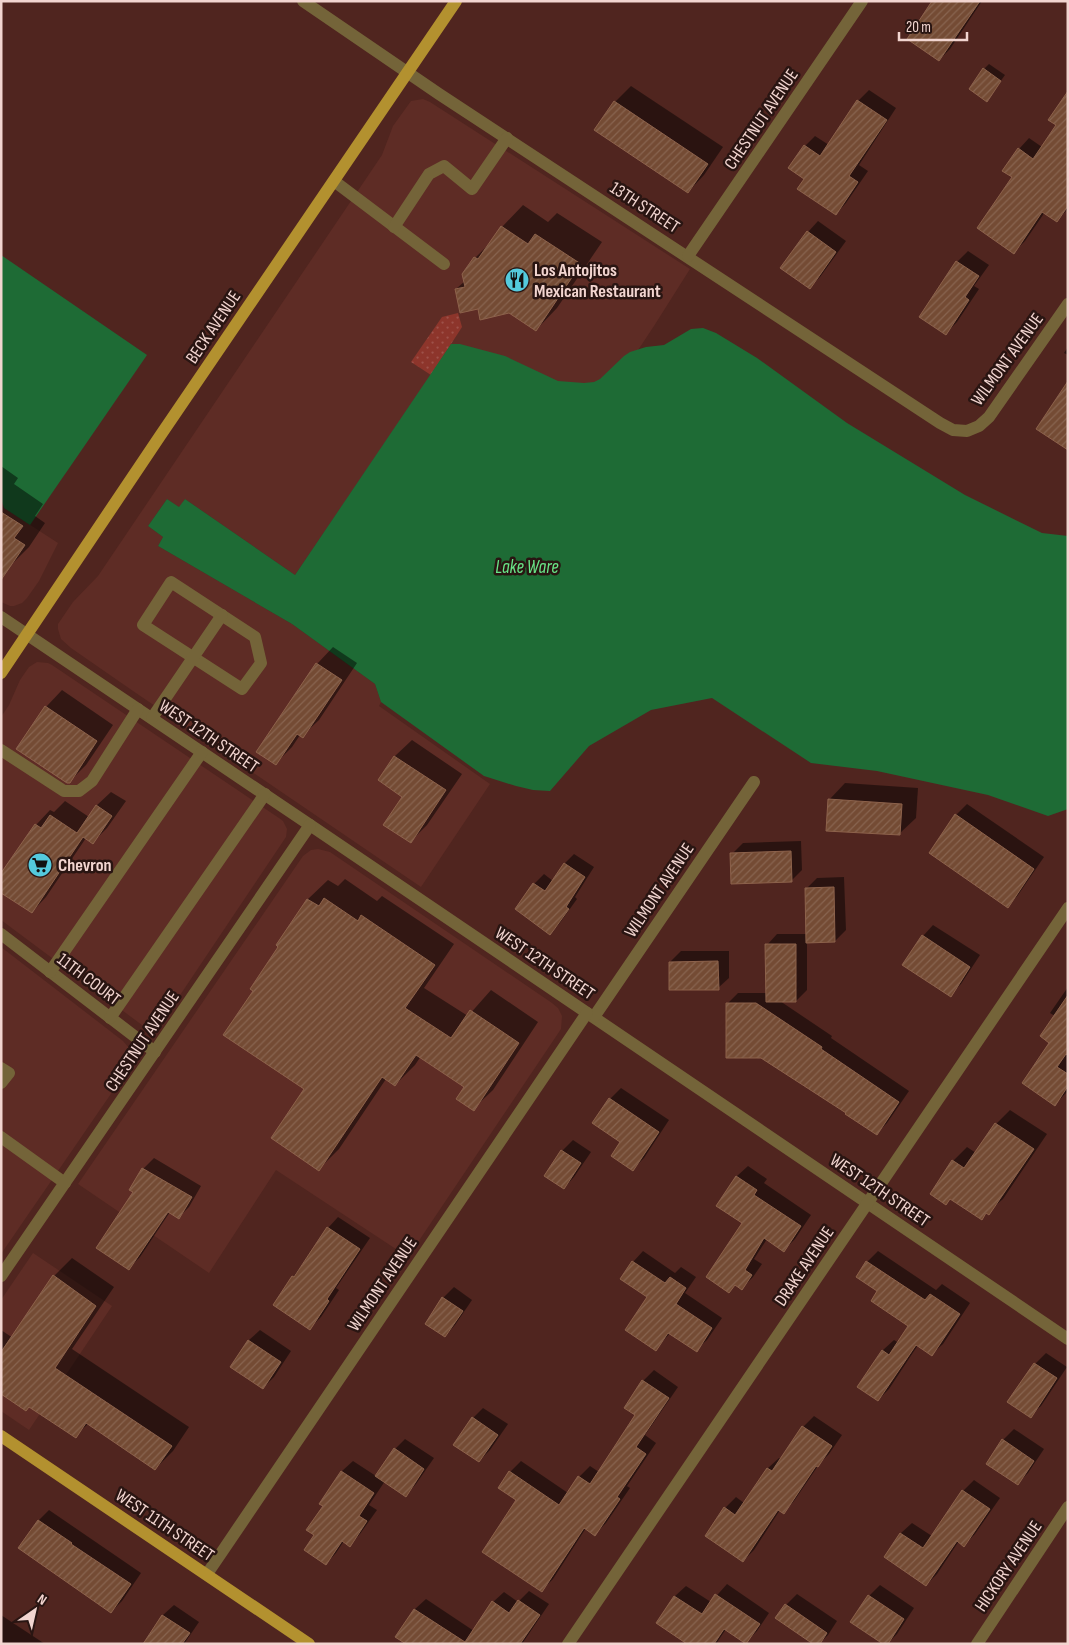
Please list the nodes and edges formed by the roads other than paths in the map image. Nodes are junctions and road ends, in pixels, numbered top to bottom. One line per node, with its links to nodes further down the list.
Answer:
1 (303, 1): 4 (street, 13TH STREET)
2 (456, 1): 4 (main road, BECK AVENUE)
3 (862, 1): 8 (street, CHESTNUT AVENUE)
4 (408, 72): 5 (street, 13TH STREET); 6 (main road, BECK AVENUE)
5 (507, 138): 7 (street); 8 (street, 13TH STREET)
6 (334, 181): 7 (street); 14 (main road, BECK AVENUE)
7 (394, 227): 9 (street)
8 (688, 256): 11 (street, 13TH STREET)
9 (444, 264)
10 (1068, 304): 11 (street, WILMONT AVENUE)
11 (972, 430)
12 (222, 615): 15 (street); 15 (street); 15 (street)
13 (1, 617): 14 (street, WEST 12TH STREET)
14 (27, 634): 16 (main road, BECK AVENUE); 17 (street, WEST 12TH STREET)
15 (193, 659): 18 (street)
16 (1, 673)
17 (138, 709): 18 (street, WEST 12TH STREET); 19 (street)
18 (152, 718): 20 (street, WEST 12TH STREET)
19 (1, 750)
20 (202, 752): 22 (street, WEST 12TH STREET); 26 (street)
21 (754, 782): 27 (street, WILMONT AVENUE)
22 (265, 794): 23 (street, WEST 12TH STREET); 28 (street)
23 (310, 825): 27 (street, WEST 12TH STREET); 29 (street, CHESTNUT AVENUE)
24 (1068, 908): 34 (street, DRAKE AVENUE)
25 (1, 934): 26 (street, 11TH COURT)
26 (50, 972): 28 (street, 11TH COURT)
27 (590, 1015): 34 (street, WEST 12TH STREET); 39 (street, WILMONT AVENUE)
28 (110, 1018): 29 (street, 11TH COURT)
29 (155, 1052): 33 (street, CHESTNUT AVENUE)
30 (1, 1068): 31 (street)
31 (1, 1083)
32 (1, 1136): 33 (street)
33 (65, 1183): 35 (street, CHESTNUT AVENUE)
34 (868, 1203): 36 (street, WEST 12TH STREET); 41 (street, DRAKE AVENUE)
35 (1, 1276)
36 (1068, 1339)
37 (1, 1436): 39 (main road, WEST 11TH STREET)
38 (1068, 1507): 42 (street, HICKORY AVENUE)
39 (207, 1574): 40 (main road, WEST 11TH STREET)
40 (309, 1644)
41 (568, 1644)
42 (977, 1644)

